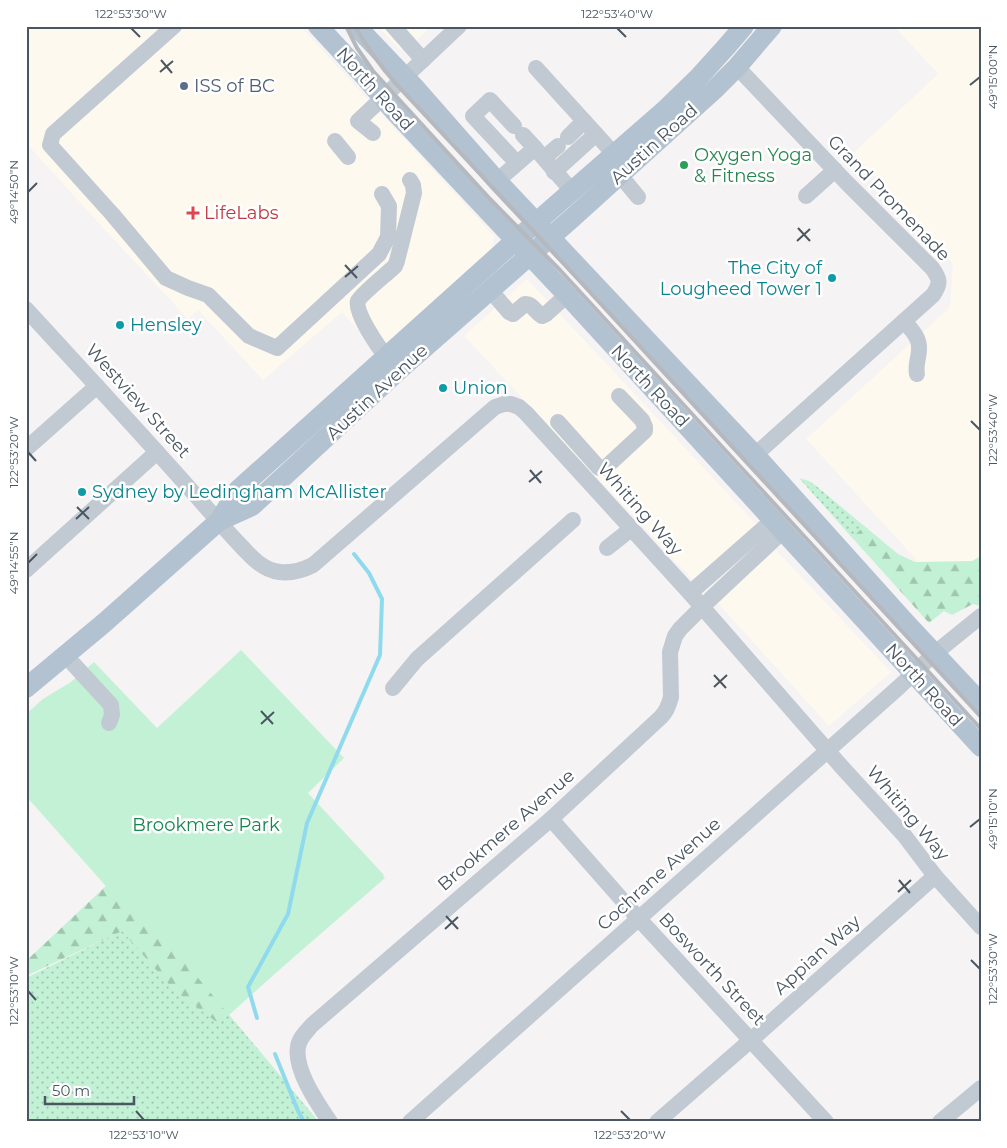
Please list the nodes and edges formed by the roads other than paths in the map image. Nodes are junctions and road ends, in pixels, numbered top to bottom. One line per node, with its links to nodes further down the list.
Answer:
1 (174, 26): 30 (street)
2 (318, 26): 13 (main road, North Road)
3 (393, 26): 9 (street)
4 (459, 26): 9 (street)
5 (744, 26): 21 (main road, Austin Road)
6 (750, 26): 10 (main road)
7 (772, 26): 10 (main road, Austin Road)
8 (361, 28): 12 (main road, North Road)
9 (423, 60): 12 (street)
10 (737, 67): 24 (street, Grand Promenade); 26 (main road, Austin Road)
11 (536, 68): 15 (street)
12 (404, 77): 13 (street); 16 (main road, North Road)
13 (383, 98): 17 (street); 35 (main road, North Road)
14 (473, 116): 16 (street); 20 (street); 23 (street)
15 (584, 121): 18 (street); 20 (street)
16 (454, 132): 28 (main road, North Road)
17 (373, 133)
18 (596, 134): 21 (street); 25 (street)
19 (335, 141): 22 (street)
20 (539, 153): 23 (street); 25 (street)
21 (614, 154): 29 (main road, Austin Road)
22 (348, 157)
23 (517, 164): 28 (street)
24 (835, 170): 32 (street); 40 (street, Grand Promenade)
25 (554, 172): 29 (street)
26 (620, 175): 31 (street); 34 (main road, Austin Road)
27 (410, 180): 41 (street)
28 (497, 181): 33 (main road, North Road)
29 (572, 191): 33 (main road, Austin Road)
30 (382, 194)
31 (638, 196)
32 (806, 196)
33 (537, 222): 34 (main road, North Road); 35 (main road, Austin Road)
34 (550, 237): 36 (main road, Austin Road); 48 (main road, North Road)
35 (516, 240): 36 (main road, North Road); 41 (main road, Austin Avenue)
36 (530, 255): 37 (main road, Austin Avenue); 38 (main road, North Road)
37 (490, 290): 38 (street); 41 (main road, Austin Avenue)
38 (567, 295): 51 (main road, North Road)
39 (26, 310): 43 (street, Westview Street)
40 (904, 321): 42 (street); 48 (street, Grand Promenade)
41 (393, 363): 50 (main road, Austin Avenue)
42 (917, 374)
43 (97, 386): 46 (street); 47 (street, Westview Street)
44 (619, 396): 45 (street)
45 (560, 420)
46 (26, 448)
47 (158, 452): 50 (street, Westview Street); 54 (street)
48 (755, 455): 58 (main road, North Road)
49 (574, 520): 62 (street)
50 (219, 521): 52 (street, Whiting Way); 59 (main road, Austin Avenue)
51 (778, 525): 55 (street); 56 (street, Brookmere Avenue); 60 (main road, North Road)
52 (631, 529): 53 (street); 55 (street, Whiting Way)
53 (606, 548)
54 (26, 570)
55 (690, 594): 56 (street, Whiting Way)
56 (702, 607): 66 (street, Whiting Way); 67 (street, Brookmere Avenue)
57 (981, 616): 58 (street, Cochrane Avenue)
58 (934, 654): 60 (street, Cochrane Avenue); 63 (main road, North Road)
59 (66, 655): 61 (main road, Austin Avenue); 64 (street)
60 (913, 674): 65 (main road, North Road); 66 (street, Cochrane Avenue)
61 (26, 688)
62 (393, 688)
63 (981, 703)
64 (109, 724)
65 (981, 747)
66 (828, 750): 68 (street, Whiting Way); 69 (street, Cochrane Avenue)
67 (551, 819): 69 (street, Bosworth Street); 73 (street, Brookmere Avenue)
68 (935, 876): 70 (street, Whiting Way); 71 (street, Appian Way)
69 (639, 919): 71 (street, Bosworth Street); 74 (street, Cochrane Avenue)
70 (981, 928)
71 (751, 1040): 75 (street, Appian Way); 76 (street, Bosworth Street)
72 (981, 1088): 77 (street)
73 (330, 1122)
74 (410, 1122)
75 (657, 1122)
76 (826, 1122)
77 (940, 1122)

